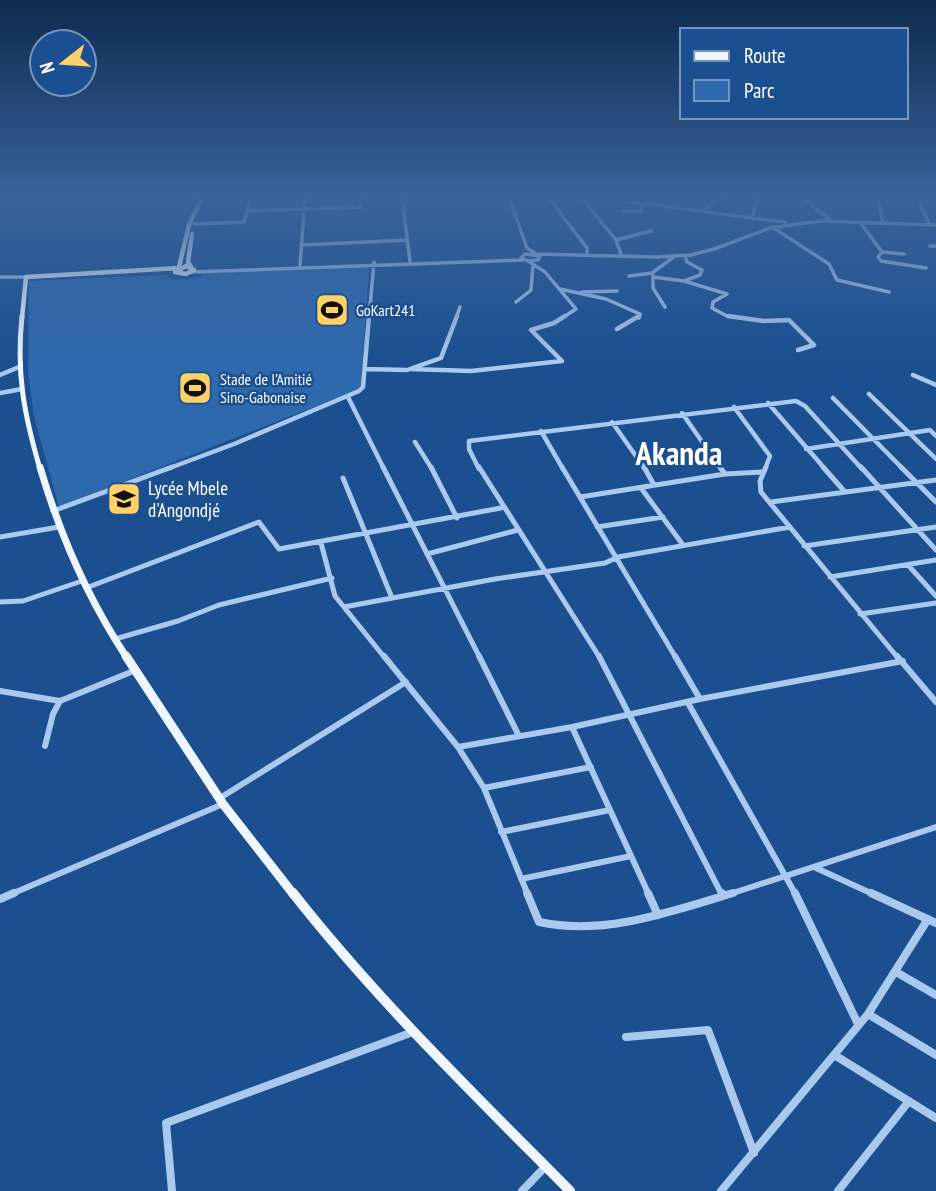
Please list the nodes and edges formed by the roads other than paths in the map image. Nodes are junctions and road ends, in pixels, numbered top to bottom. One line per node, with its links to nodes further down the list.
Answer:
1 (882, 252): 23 (street)
2 (182, 253): 24 (main road)
3 (190, 253): 25 (main road)
4 (301, 253): 22 (street)
5 (409, 253): 19 (street)
6 (525, 253): 15 (street)
7 (587, 253): 12 (street); 13 (street)
8 (703, 253): 17 (street)
9 (811, 253): 34 (street)
10 (888, 253): 14 (street)
11 (536, 254): 12 (street); 15 (street); 18 (street)
12 (558, 254): 18 (street)
13 (621, 254): 16 (street)
14 (904, 254)
15 (523, 256): 19 (street); 20 (street); 21 (street)
16 (675, 256): 17 (street); 27 (street)
17 (685, 256): 30 (street)
18 (540, 258): 21 (street)
19 (410, 261): 20 (street)
20 (374, 263): 22 (street); 25 (street); 41 (street)
21 (533, 263): 31 (street); 35 (street)
22 (300, 265): 25 (street)
23 (926, 268)
24 (178, 269): 25 (main road); 28 (main road)
25 (192, 269)
26 (629, 275): 27 (street)
27 (652, 275): 30 (street); 37 (street)
28 (29, 276): 29 (street); 40 (main road)
29 (0, 277)
30 (684, 281): 39 (street)
31 (560, 289): 33 (street); 42 (street)
32 (617, 291): 33 (street)
33 (576, 292): 38 (street)
34 (889, 292)
35 (516, 302)
36 (460, 307): 42 (street)
37 (665, 307)
38 (617, 329)
39 (798, 350)
40 (19, 367): 43 (street); 46 (main road)
41 (365, 369): 42 (street); 49 (street)
42 (410, 369)
43 (0, 375)
44 (913, 375): 45 (street)
45 (936, 385)
46 (22, 389): 47 (street); 76 (main road)
47 (0, 393)
48 (869, 394): 56 (street)
49 (348, 397): 76 (street); 79 (street)
50 (833, 398): 58 (street)
51 (768, 403): 52 (street); 60 (street); 61 (street)
52 (734, 407): 53 (street); 63 (street)
53 (682, 413): 54 (street); 64 (street)
54 (612, 422): 55 (street); 68 (street)
55 (541, 431): 72 (street); 75 (street)
56 (910, 434): 57 (street); 58 (street); 62 (street)
57 (936, 436)
58 (873, 439): 60 (street); 67 (street)
59 (415, 442): 78 (street)
60 (839, 444): 61 (street); 70 (street)
61 (806, 449): 71 (street)
62 (936, 459)
63 (762, 472): 64 (street); 73 (street)
64 (725, 474): 68 (street)
65 (343, 478): 86 (street)
66 (936, 480): 67 (street)
67 (918, 483): 70 (street); 74 (street)
68 (654, 485): 69 (street)
69 (641, 488): 72 (street); 77 (street)
70 (879, 488): 71 (street); 84 (street)
71 (845, 492): 73 (street)
72 (580, 497): 81 (street)
73 (771, 502): 82 (street)
74 (936, 502)
75 (501, 508): 78 (street); 85 (street)
76 (53, 511): 80 (main road)
77 (663, 517): 81 (street); 89 (street)
78 (457, 518): 79 (street)
79 (413, 526): 86 (street); 92 (street)
80 (59, 527): 87 (street); 99 (main road)
81 (597, 527): 93 (street)
82 (790, 527): 89 (street); 90 (street)
83 (936, 527): 84 (street)
84 (916, 529): 90 (street); 91 (street)
85 (518, 530): 92 (street); 96 (street)
86 (368, 533): 88 (street); 102 (street)
87 (0, 537)
88 (321, 543): 98 (street); 99 (street)
89 (683, 545): 93 (street)
90 (804, 546): 97 (street)
91 (936, 550)
92 (427, 554): 100 (street)
93 (618, 557): 96 (street); 112 (street)
94 (936, 560): 95 (street)
95 (908, 565): 97 (street); 101 (street)
96 (548, 573): 100 (street); 116 (street)
97 (830, 577): 106 (street)
98 (332, 578): 105 (street); 107 (street)
99 (84, 584): 103 (street); 107 (main road)
100 (443, 589): 102 (street); 118 (street)
101 (936, 596)
102 (392, 598): 105 (street)
103 (0, 602)
104 (936, 603): 106 (street)
105 (344, 607): 110 (street)
106 (860, 614): 108 (street)
107 (115, 639): 109 (main road)
108 (902, 661): 112 (street); 114 (street)
109 (136, 670): 113 (street); 123 (main road)
110 (406, 682): 120 (street); 123 (street)
111 (0, 691): 113 (street)
112 (700, 699): 115 (street)
113 (60, 701): 119 (street)
114 (936, 702)
115 (688, 703): 116 (street); 129 (street)
116 (630, 715): 117 (street); 131 (street)
117 (572, 727): 118 (street); 121 (street)
118 (519, 736): 120 (street)
119 (45, 747)
120 (458, 747): 122 (street)
121 (591, 767): 122 (street); 124 (street)
122 (484, 788): 126 (street)
123 (221, 801): 132 (street); 139 (main road)
124 (610, 810): 126 (street); 127 (street)
125 (936, 827): 128 (street)
126 (501, 832): 130 (street)
127 (631, 856): 130 (street); 133 (street)
128 (817, 868): 129 (street); 134 (street)
129 (787, 876): 131 (street); 138 (street)
130 (521, 879): 133 (street)
131 (723, 896): 133 (street)
132 (0, 899)
133 (658, 915)
134 (932, 921): 135 (street)
135 (895, 972): 136 (street); 137 (street)
136 (936, 995)
137 (868, 1014): 138 (street); 141 (street)
138 (858, 1024): 142 (street)
139 (413, 1032): 146 (main road); 147 (street)
140 (626, 1037): 145 (street)
141 (936, 1055)
142 (836, 1056): 143 (street); 145 (street)
143 (909, 1101): 144 (street); 151 (street)
144 (936, 1118)
145 (754, 1153): 150 (street)
146 (545, 1167): 148 (street); 149 (main road)
147 (172, 1191)
148 (522, 1191)
149 (570, 1191)
150 (722, 1191)
151 (838, 1191)

